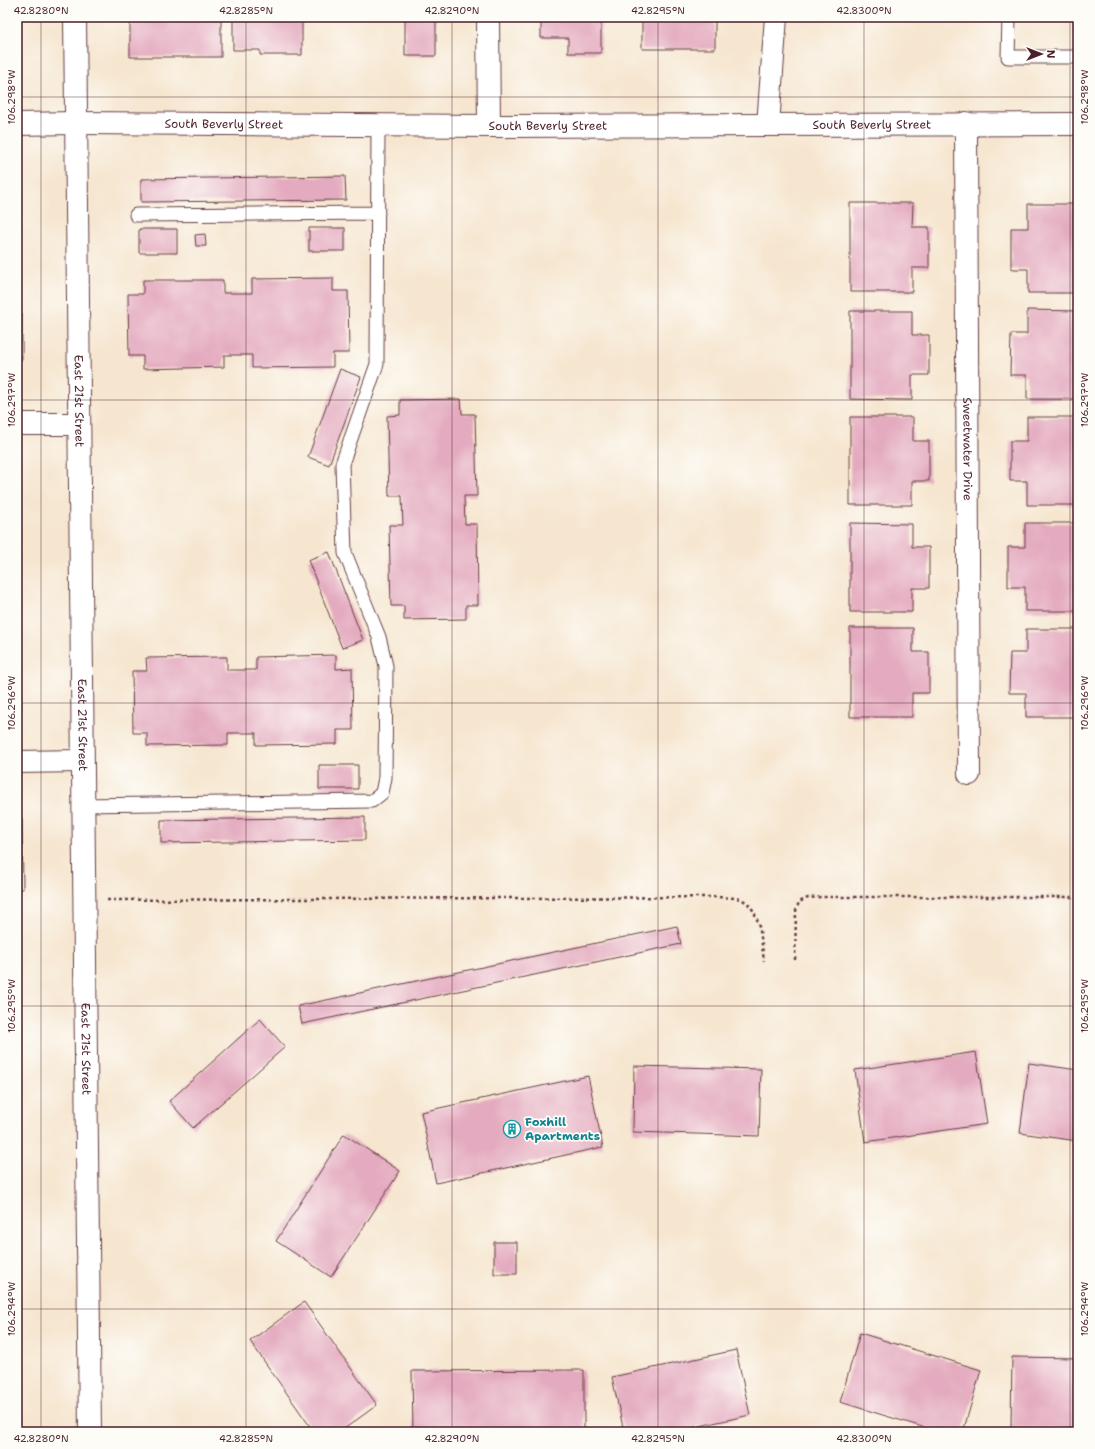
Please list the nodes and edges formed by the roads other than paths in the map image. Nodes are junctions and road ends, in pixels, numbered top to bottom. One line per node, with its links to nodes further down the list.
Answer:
1 (75, 17): 6 (street, East 21st Street)
2 (488, 17): 12 (street)
3 (776, 17): 11 (street)
4 (1010, 17): 5 (lane)
5 (1078, 57)
6 (75, 123): 8 (street, South Beverly Street); 10 (street, South Beverly Street); 16 (street, East 21st Street)
7 (966, 123): 9 (street, South Beverly Street); 11 (street, South Beverly Street); 19 (street, Sweetwater Drive)
8 (17, 124)
9 (1078, 124)
10 (378, 125): 12 (street, South Beverly Street); 13 (lane)
11 (768, 125): 12 (street, South Beverly Street)
12 (489, 126)
13 (378, 214): 14 (lane); 20 (lane)
14 (136, 215)
15 (17, 424): 16 (street)
16 (78, 424): 17 (street, East 21st Street)
17 (82, 761): 18 (street); 20 (street, East 21st Street)
18 (17, 762)
19 (969, 774)
20 (82, 805): 21 (street, East 21st Street)
21 (90, 1432)

